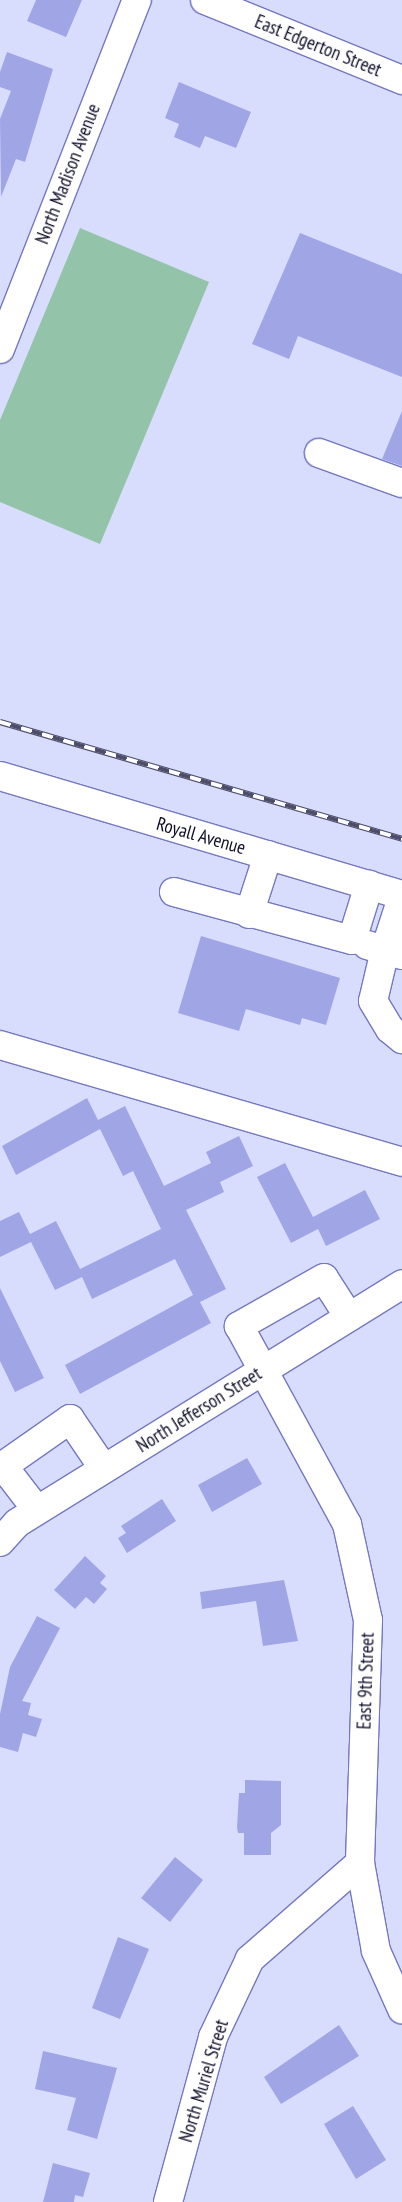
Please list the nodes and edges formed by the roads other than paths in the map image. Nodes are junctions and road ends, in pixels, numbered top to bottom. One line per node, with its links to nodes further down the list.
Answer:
1 (137, 0): 4 (street, North Madison Avenue)
2 (206, 0): 3 (street, East Edgerton Street)
3 (402, 80)
4 (0, 349)
5 (319, 453): 6 (street)
6 (402, 483)
7 (0, 776): 8 (street, Royall Avenue)
8 (268, 855): 9 (street, Royall Avenue); 12 (street)
9 (368, 885): 11 (street, Royall Avenue); 13 (street)
10 (174, 892): 12 (street)
11 (402, 896): 14 (street)
12 (249, 914): 13 (street)
13 (352, 940): 14 (street)
14 (394, 952): 15 (street)
15 (402, 1039)
16 (0, 1046): 17 (street)
17 (402, 1162)
18 (402, 1284): 19 (street, North Jefferson Street)
19 (349, 1318): 20 (street, North Jefferson Street); 20 (street, East 9th Street)
20 (264, 1370): 21 (street, North Jefferson Street); 24 (street, East 9th Street)
21 (104, 1469): 22 (street, North Jefferson Street); 22 (street)
22 (37, 1510): 23 (street, North Jefferson Street)
23 (0, 1542)
24 (360, 1863): 25 (street, East 9th Street); 26 (street, North Muriel Street)
25 (402, 2009)
26 (168, 2202)

